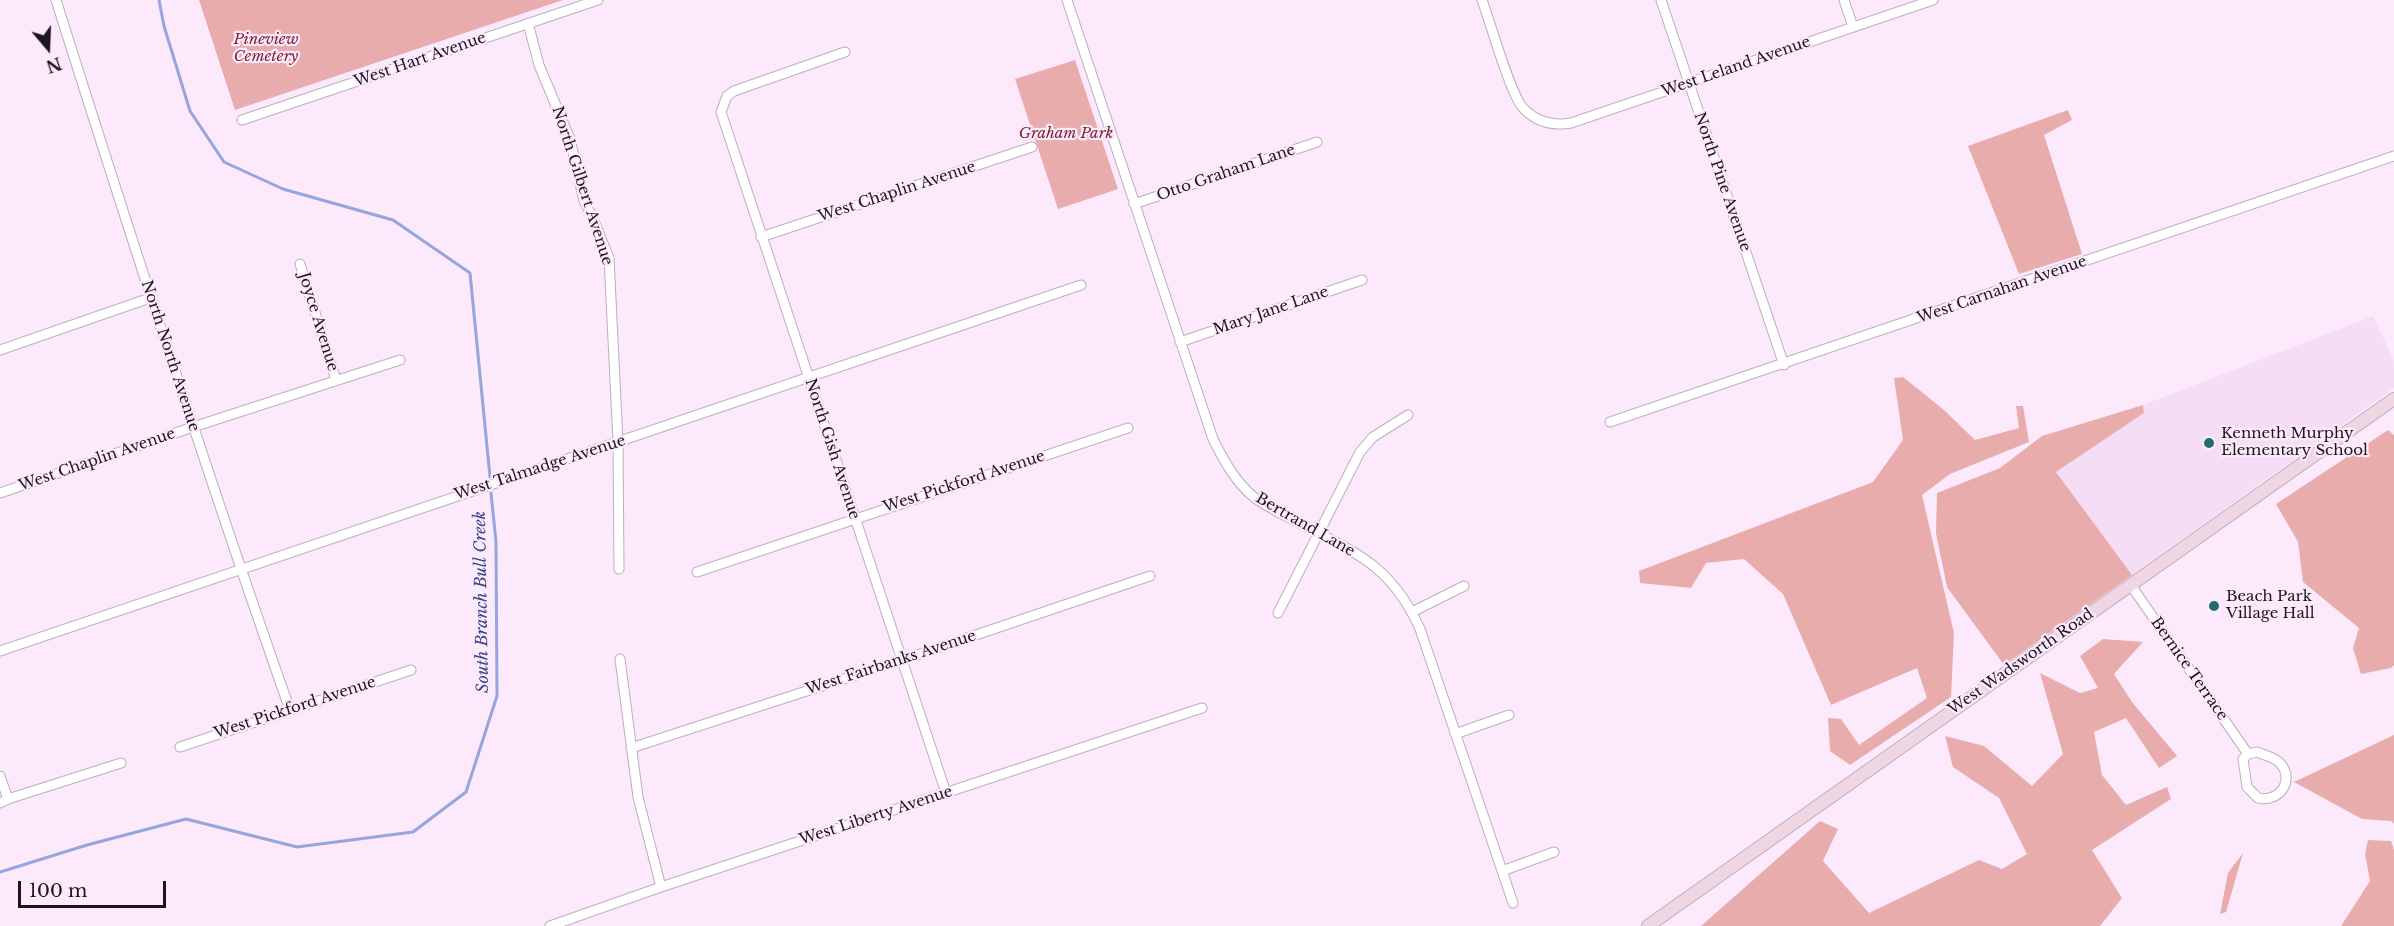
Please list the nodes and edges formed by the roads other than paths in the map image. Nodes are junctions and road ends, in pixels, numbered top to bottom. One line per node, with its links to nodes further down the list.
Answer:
1 (56, 0): 21 (street, North North Avenue)
2 (598, 0): 8 (street, West Hart Avenue)
3 (1067, 0): 16 (street, Bertrand Lane)
4 (1482, 0): 11 (street, West Leland Avenue)
5 (1661, 0): 11 (street, North Pine Avenue)
6 (1844, 0): 9 (street)
7 (1933, 0): 9 (street, West Leland Avenue)
8 (528, 23): 12 (street, West Hart Avenue); 33 (street, North Gilbert Avenue)
9 (1853, 27): 11 (street, West Leland Avenue)
10 (845, 52): 17 (street, North Gish Avenue)
11 (1689, 83): 25 (street, North Pine Avenue)
12 (242, 120)
13 (1317, 142): 16 (street, Otto Graham Lane)
14 (1032, 147): 17 (street, West Chaplin Avenue)
15 (2394, 156): 25 (street, West Carnahan Avenue)
16 (1134, 204): 22 (street, Bertrand Lane)
17 (761, 237): 26 (street, North Gish Avenue)
18 (300, 264): 27 (street, Joyce Avenue)
19 (1362, 280): 22 (street, Mary Jane Lane)
20 (1081, 285): 26 (street, West Talmadge Avenue)
21 (150, 298): 23 (street); 31 (street, North North Avenue)
22 (1180, 342): 36 (street, Bertrand Lane)
23 (0, 350)
24 (400, 360): 27 (street, West Chaplin Avenue)
25 (1784, 364): 30 (street, West Carnahan Avenue)
26 (808, 378): 33 (street, West Talmadge Avenue); 35 (street, North Gish Avenue)
27 (336, 380): 31 (street, West Chaplin Avenue)
28 (2394, 399): 41 (main road, West Wadsworth Road)
29 (1408, 415): 36 (street)
30 (1610, 422)
31 (193, 427): 34 (street, West Chaplin Avenue); 37 (street, North North Avenue)
32 (1128, 428): 35 (street, West Pickford Avenue)
33 (618, 442): 37 (street, West Talmadge Avenue); 38 (street, North Gilbert Avenue)
34 (0, 493)
35 (855, 519): 39 (street, West Pickford Avenue); 47 (street, North Gish Avenue)
36 (1318, 533): 43 (street, Bertrand Lane); 44 (street)
37 (240, 568): 45 (street, West Talmadge Avenue); 50 (street, North North Avenue)
38 (619, 569)
39 (697, 572)
40 (1150, 576): 47 (street, West Fairbanks Avenue)
41 (2130, 584): 55 (street, Bernice Terrace); 65 (main road, West Wadsworth Road)
42 (1464, 585): 43 (street)
43 (1412, 612): 52 (street, Bertrand Lane)
44 (1278, 613)
45 (0, 651)
46 (620, 659): 54 (street)
47 (902, 660): 54 (street, West Fairbanks Avenue); 58 (street, North Gish Avenue)
48 (411, 670): 50 (street, West Pickford Avenue)
49 (1202, 708): 58 (street, West Liberty Avenue)
50 (290, 710): 53 (street, West Pickford Avenue)
51 (1509, 715): 52 (street)
52 (1455, 734): 61 (street, Bertrand Lane)
53 (180, 747)
54 (631, 748): 62 (street)
55 (2248, 754): 55 (street)
56 (120, 763): 59 (street)
57 (0, 776): 59 (street)
58 (946, 793): 62 (street, West Liberty Avenue)
59 (4, 801)
60 (1554, 852): 61 (street)
61 (1502, 871): 63 (street, Bertrand Lane)
62 (661, 887): 64 (street, West Liberty Avenue)
63 (1513, 903)
64 (550, 926)
65 (1648, 926)

